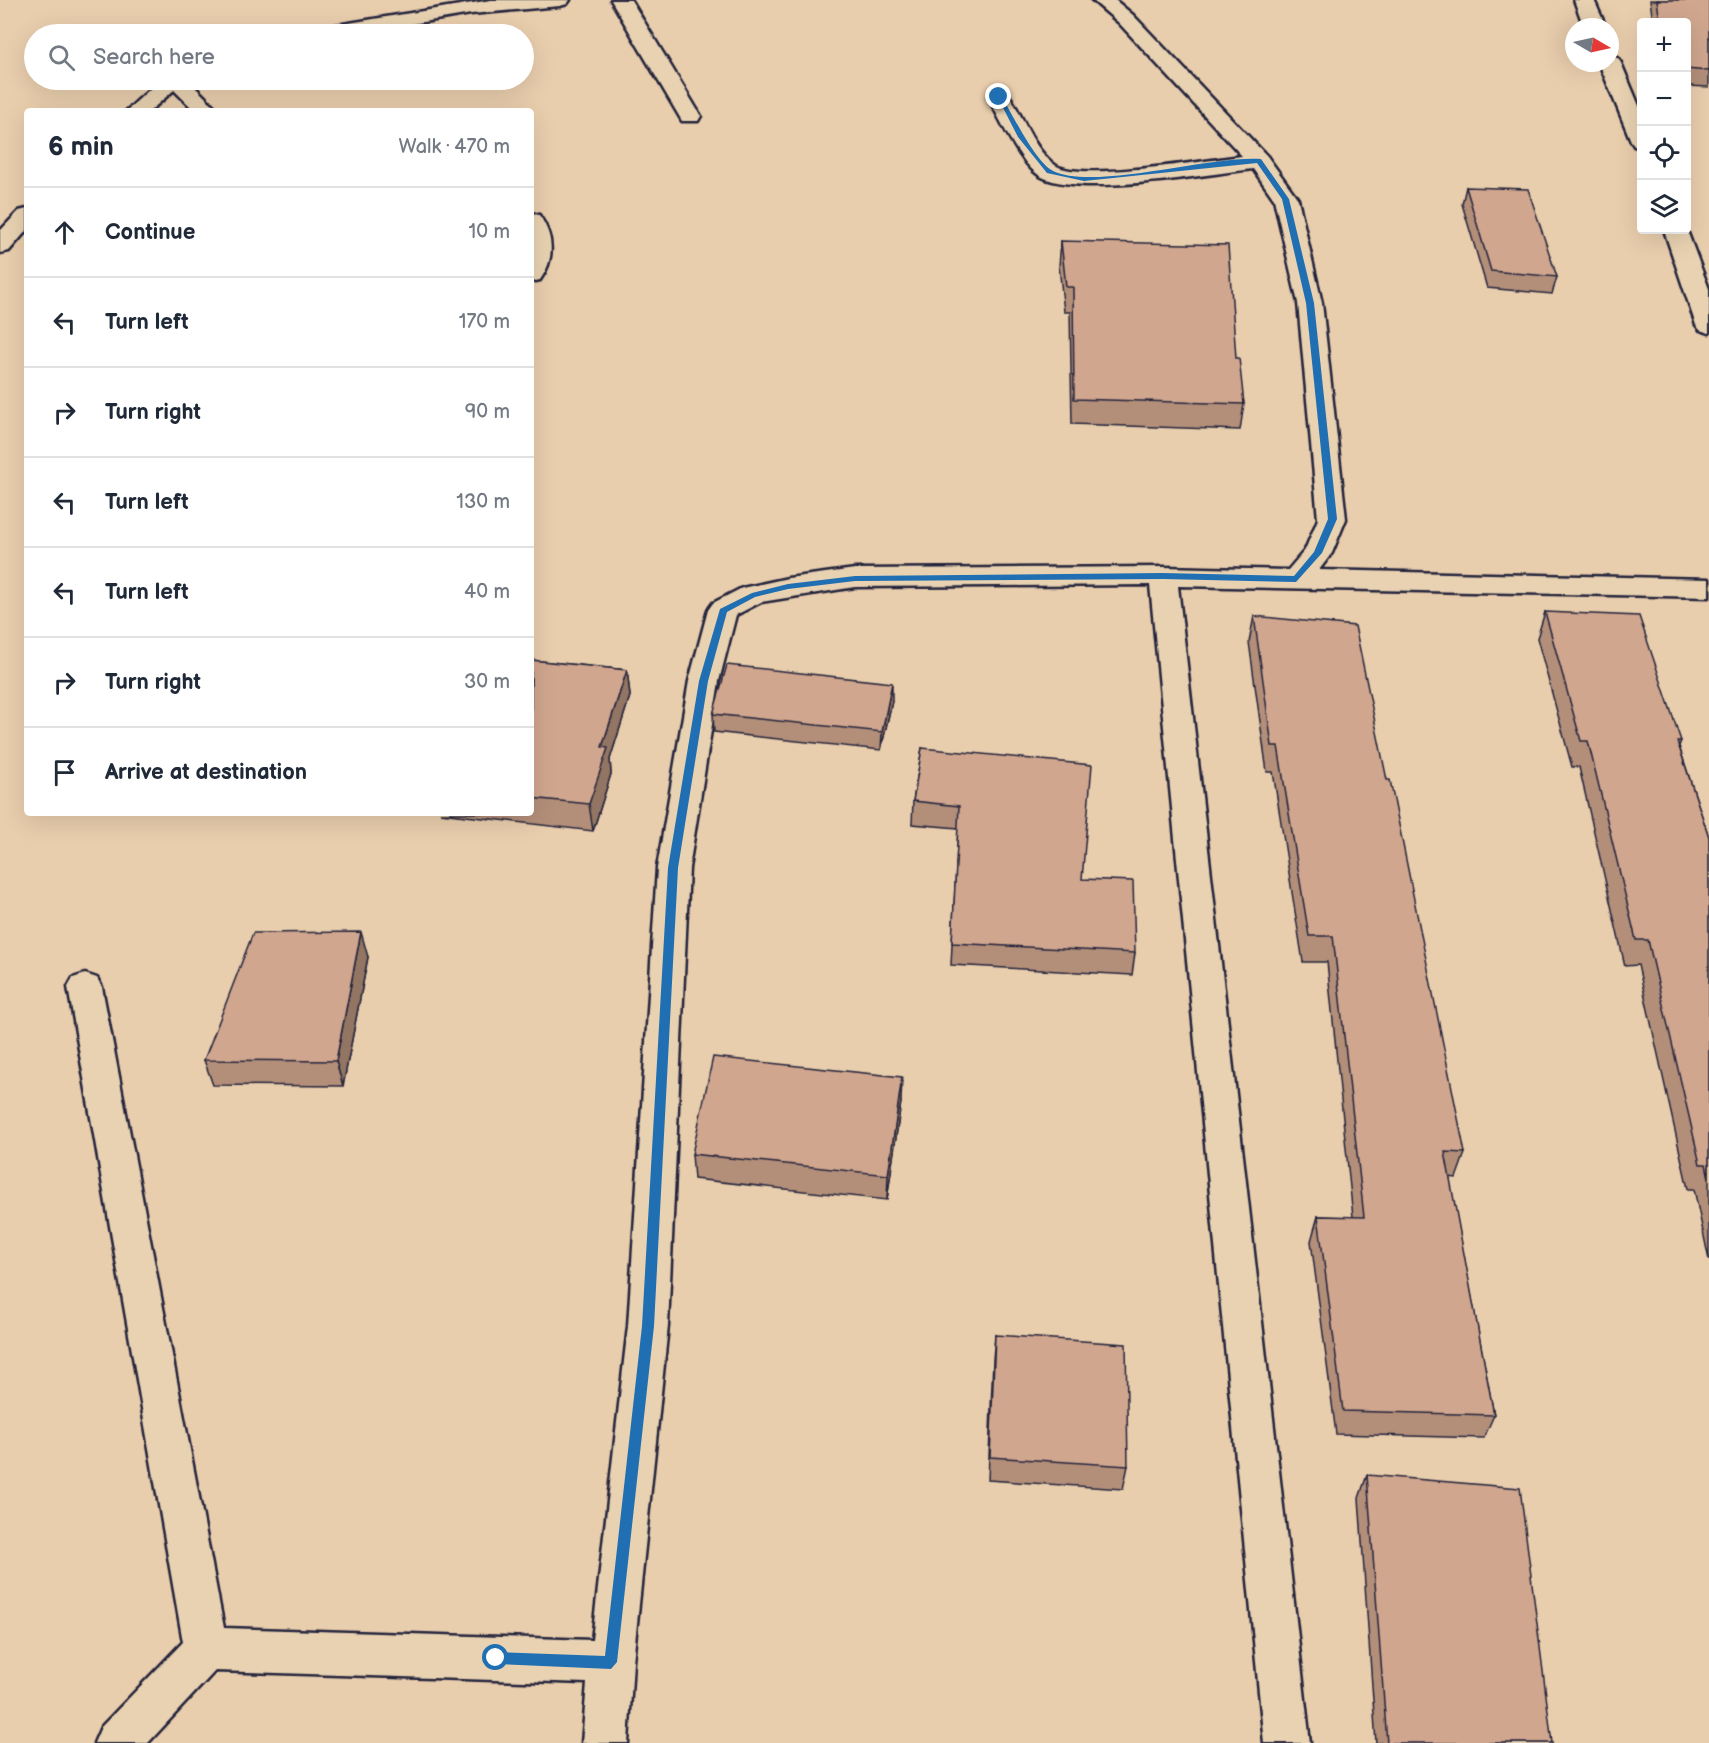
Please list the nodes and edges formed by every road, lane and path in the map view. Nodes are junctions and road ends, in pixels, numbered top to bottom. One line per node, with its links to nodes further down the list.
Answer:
1 (561, 0): 5 (street)
2 (621, 0): 14 (street)
3 (1102, 0): 16 (street)
4 (1584, 0): 6 (street)
5 (469, 4): 7 (street)
6 (1591, 18)
7 (368, 24)
8 (1614, 72): 15 (street)
9 (162, 90): 12 (street)
10 (185, 90): 13 (street)
11 (999, 97): 16 (street)
12 (141, 108)
13 (205, 108)
14 (690, 116)
15 (1637, 131)
16 (1259, 161): 24 (street)
17 (24, 219): 20 (street)
18 (534, 224): 21 (street)
19 (1677, 234): 22 (street)
20 (0, 246)
21 (534, 268)
22 (1709, 326)
23 (1163, 576): 24 (street); 28 (street); 31 (street)
24 (1296, 579): 25 (street)
25 (1709, 588)
26 (85, 987): 27 (street)
27 (206, 1649): 28 (street); 29 (street)
28 (611, 1662): 30 (street)
29 (117, 1743)
30 (605, 1743)
31 (1287, 1743)

